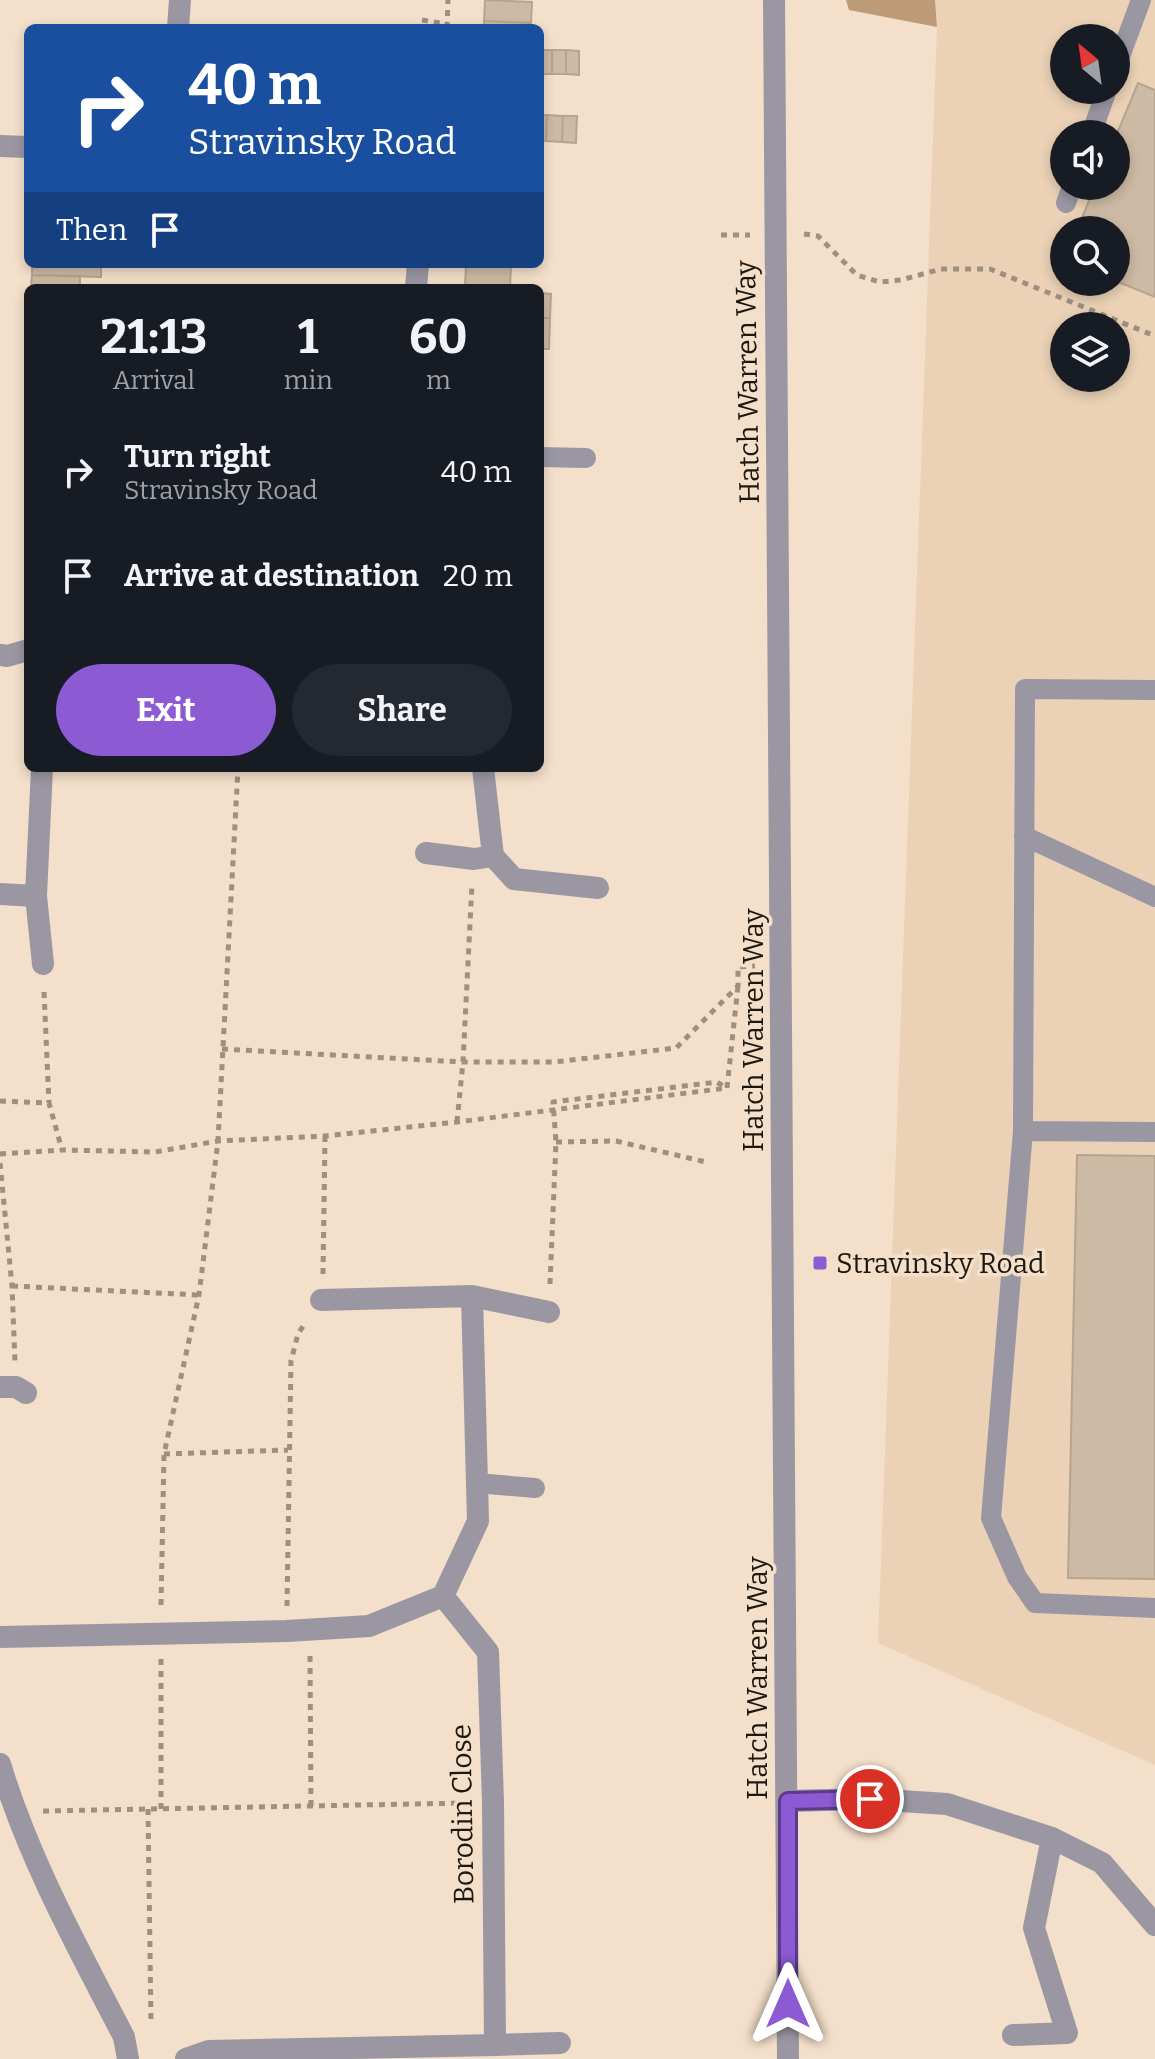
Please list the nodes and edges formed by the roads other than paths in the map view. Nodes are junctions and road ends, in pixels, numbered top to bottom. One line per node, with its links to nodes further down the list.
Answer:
1 (180, 0): 4 (street)
2 (774, 0): 34 (street, Hatch Warren Way)
3 (1141, 0): 5 (lane)
4 (178, 24)
5 (1130, 29)
6 (0, 146): 7 (street)
7 (24, 147)
8 (544, 457): 9 (lane)
9 (586, 458)
10 (24, 651): 11 (street)
11 (0, 655)
12 (1155, 690): 15 (lane)
13 (42, 772): 20 (street)
14 (483, 772): 17 (street)
15 (1024, 836): 21 (lane); 23 (lane)
16 (426, 853): 17 (street)
17 (484, 857): 18 (street)
18 (598, 888)
19 (0, 894): 20 (street)
20 (36, 896): 22 (street)
21 (1155, 897)
22 (43, 964)
23 (1023, 1131): 24 (lane); 31 (lane)
24 (1155, 1132)
25 (472, 1296): 26 (street); 27 (street); 28 (street)
26 (321, 1300)
27 (549, 1312)
28 (477, 1483): 29 (lane); 30 (street)
29 (535, 1488)
30 (443, 1596): 32 (street); 39 (street, Borodin Close)
31 (1155, 1608)
32 (0, 1637)
33 (0, 1764): 40 (street)
34 (788, 1801): 35 (street); 42 (street, Hatch Warren Way)
35 (1052, 1838): 36 (street); 37 (street)
36 (1155, 1925)
37 (1013, 2035)
38 (560, 2043): 39 (street)
39 (495, 2045): 41 (street)
40 (128, 2059)
41 (186, 2059)
42 (788, 2059)

